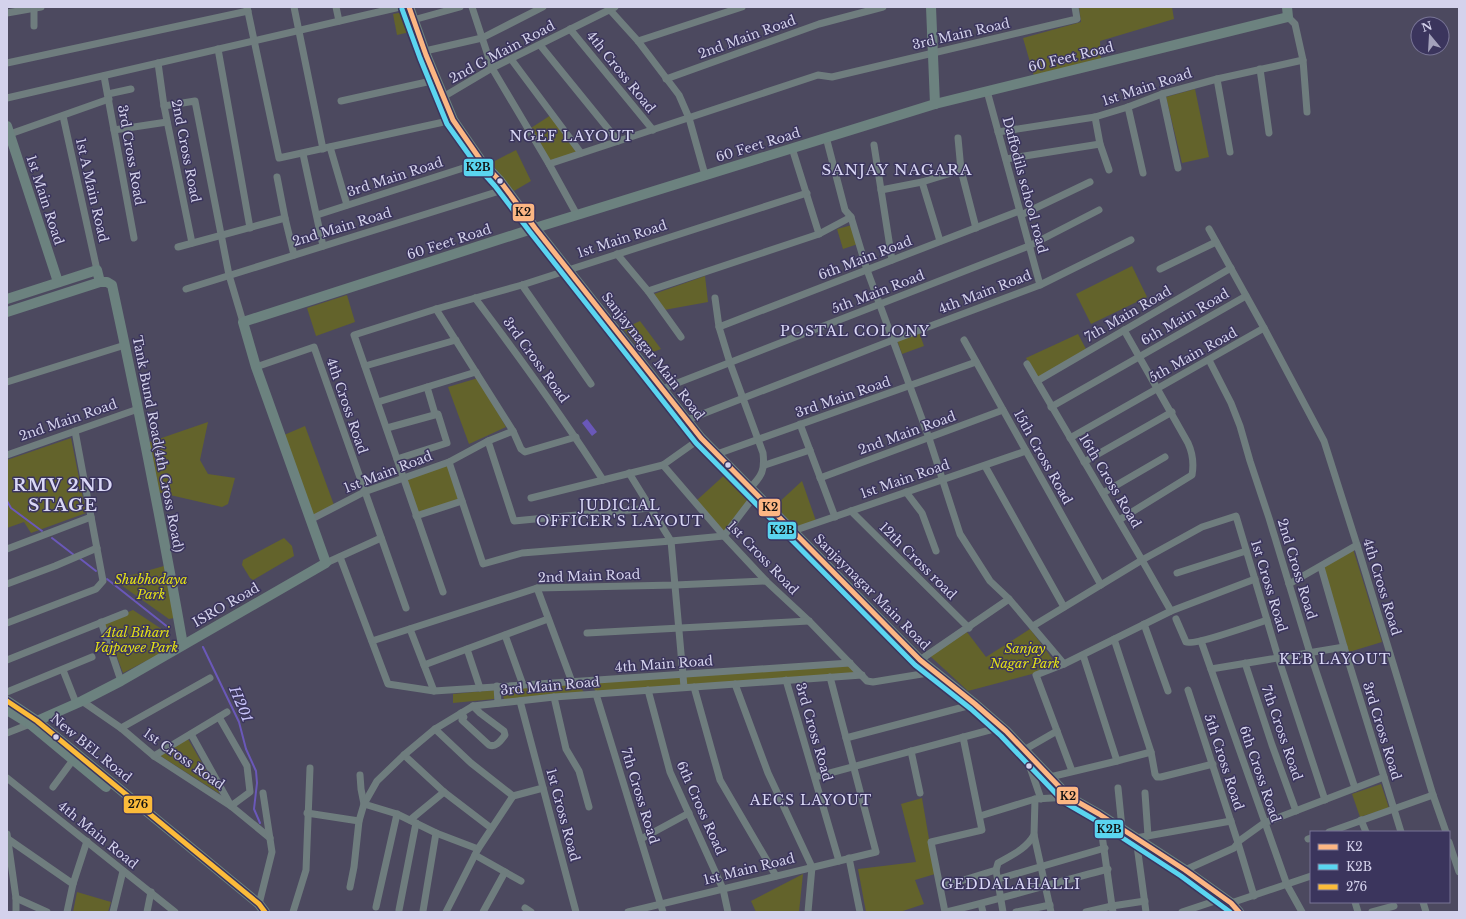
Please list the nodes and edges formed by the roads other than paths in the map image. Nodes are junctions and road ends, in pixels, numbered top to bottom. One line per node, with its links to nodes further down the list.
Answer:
1 (37, 7): 13 (street); 21 (street)
2 (294, 7): 23 (street)
3 (336, 7): 20 (street)
4 (400, 7): 16 (street)
5 (409, 7): 19 (street, Sanjaynagar Main Road)
6 (460, 7): 19 (street)
7 (472, 7): 24 (street)
8 (543, 7): 24 (street)
9 (742, 7): 26 (street)
10 (883, 7): 38 (street, 2nd Main Road)
11 (931, 7): 30 (street)
12 (1074, 7): 30 (street, 3rd Main Road)
13 (21, 8): 18 (street)
14 (613, 8): 22 (street, 2nd G Main Road); 26 (street)
15 (247, 9): 25 (street); 33 (street)
16 (373, 10): 20 (street)
17 (1288, 12): 32 (street); 42 (street, 60 Feet Road)
18 (7, 13)
19 (414, 20): 29 (street, Sanjaynagar Main Road)
20 (340, 21): 23 (street)
21 (34, 26)
22 (570, 29): 27 (street, 2nd G Main Road); 59 (street, 4th Cross Road)
23 (299, 30): 25 (street); 69 (street)
24 (482, 38): 29 (street); 35 (street)
25 (253, 41): 28 (street); 72 (street)
26 (638, 41): 38 (street)
27 (540, 45): 31 (street, 2nd G Main Road); 64 (street)
28 (218, 49): 34 (street); 94 (street)
29 (425, 51): 40 (street, Sanjaynagar Main Road)
30 (933, 53): 48 (street); 54 (street, 3rd Main Road)
31 (511, 59): 35 (street, 2nd G Main Road); 71 (street)
32 (1303, 60): 36 (street, 1st Main Road); 51 (street)
33 (7, 63)
34 (158, 63): 37 (street); 49 (street, 2nd Cross Road)
35 (492, 68): 45 (street, 2nd G Main Road); 75 (street)
36 (1260, 69): 39 (street, 1st Main Road); 61 (street)
37 (104, 76): 44 (street, 3rd Cross Road); 46 (street)
38 (666, 79): 54 (street)
39 (1217, 79): 43 (street, 1st Main Road); 70 (street)
40 (436, 80): 45 (street, Sanjaynagar Main Road); 47 (street)
41 (131, 90): 44 (street)
42 (987, 91): 48 (street, 60 Feet Road); 60 (street, Daffodils school road)
43 (1162, 94): 50 (street, 1st Main Road); 76 (street)
44 (108, 96): 52 (street); 58 (street, 3rd Cross Road)
45 (443, 97): 55 (street, Sanjaynagar Main Road)
46 (7, 98)
47 (341, 101)
48 (935, 104): 62 (street, 60 Feet Road)
49 (164, 106): 56 (street, 2nd Cross Road); 99 (street)
50 (1128, 107): 53 (street, 1st Main Road); 79 (street)
51 (1307, 112)
52 (63, 116): 57 (street); 113 (street, 1st A Main Road)
53 (1095, 117): 60 (street, 1st Main Road); 65 (street)
54 (689, 118): 59 (street, 3rd Main Road); 80 (street)
55 (453, 120): 67 (street); 74 (street, Sanjaynagar Main Road)
56 (167, 122): 58 (street); 104 (street, 2nd Cross Road)
57 (8, 130): 117 (street, 1st Main Road)
58 (114, 130): 100 (street, 3rd Cross Road)
59 (653, 130): 64 (street, 3rd Main Road)
60 (998, 132): 73 (street, Daffodils school road)
61 (1269, 133)
62 (826, 137): 68 (street, 60 Feet Road); 92 (street)
63 (958, 138): 77 (street)
64 (618, 141): 71 (street, 3rd Main Road)
65 (1100, 144): 73 (street); 78 (street)
66 (874, 145): 85 (street)
67 (330, 147): 69 (street); 87 (street)
68 (792, 148): 80 (street, 60 Feet Road); 86 (street)
69 (323, 149): 72 (street)
70 (1230, 152)
71 (581, 153): 75 (street, 3rd Main Road)
72 (303, 154): 90 (street)
73 (1006, 159): 89 (street, Daffodils school road)
74 (482, 162): 84 (street, Sanjaynagar Main Road); 87 (street, 3rd Main Road)
75 (549, 164): 91 (street)
76 (1178, 168)
77 (961, 170): 82 (street); 96 (street)
78 (1109, 170)
79 (1143, 173)
80 (705, 175): 91 (street, 60 Feet Road)
81 (277, 177): 93 (street)
82 (922, 182): 85 (street); 102 (street)
83 (1090, 182): 89 (street, 6th Main Road)
84 (506, 189): 95 (street, Sanjaynagar Main Road); 106 (street, 2nd Main Road)
85 (881, 190): 110 (street)
86 (807, 193): 98 (street); 108 (street, 1st Main Road)
87 (347, 205): 90 (street, 3rd Main Road)
88 (1099, 210): 107 (street, 5th Main Road)
89 (1020, 213): 96 (street, 6th Main Road); 107 (street, Daffodils school road)
90 (317, 215): 106 (street)
91 (577, 215): 95 (street, 60 Feet Road)
92 (851, 217): 98 (street); 115 (street)
93 (284, 218): 94 (street); 109 (street)
94 (250, 228): 99 (street)
95 (535, 228): 114 (street, Sanjaynagar Main Road); 130 (street, 60 Feet Road)
96 (976, 228): 102 (street, 6th Main Road)
97 (1209, 229): 103 (street)
98 (820, 234): 122 (street)
99 (222, 236): 104 (street); 116 (street)
100 (134, 238)
101 (1131, 240): 120 (street, 4th Main Road)
102 (940, 241): 110 (street, 6th Main Road)
103 (1216, 242): 111 (street); 112 (street)
104 (192, 243): 105 (street)
105 (178, 246)
106 (323, 246): 109 (street, 2nd Main Road)
107 (1029, 246): 120 (street, Daffodils school road); 127 (street, 5th Main Road)
108 (617, 254): 114 (street, 1st Main Road); 122 (street)
109 (294, 255): 116 (street, 2nd Main Road)
110 (892, 260): 115 (street, 6th Main Road)
111 (1231, 268): 123 (street); 133 (street, 7th Main Road)
112 (1160, 269)
113 (97, 270): 117 (street); 118 (street)
114 (568, 270): 119 (street, 1st Main Road); 152 (street, Sanjaynagar Main Road)
115 (867, 270): 127 (street); 131 (street, 6th Main Road)
116 (229, 275): 121 (street, 2nd Main Road); 130 (street)
117 (58, 282): 126 (street)
118 (100, 282): 129 (street); 138 (street, Tank Bund Road(4th Cross Road))
119 (522, 285): 124 (street, 1st Main Road); 149 (street)
120 (1040, 285): 136 (street, 4th Main Road)
121 (186, 289)
122 (648, 291): 134 (street)
123 (1246, 296): 132 (street); 139 (street, 6th Main Road)
124 (475, 298): 128 (street, 1st Main Road); 166 (street, 3rd Cross Road)
125 (715, 298): 131 (street)
126 (7, 299)
127 (880, 304): 136 (street); 141 (street, 5th Main Road)
128 (436, 308): 135 (street); 144 (street, 1st Main Road)
129 (7, 312)
130 (243, 322): 145 (street)
131 (719, 327): 141 (street)
132 (1264, 328): 140 (street, 5th Main Road); 205 (street, 4th Cross Road)
133 (1124, 330): 139 (street); 147 (street, 7th Main Road)
134 (682, 337)
135 (456, 340): 144 (street); 146 (street)
136 (893, 340): 150 (street); 154 (street, 4th Main Road)
137 (964, 340): 142 (street, 15th Cross Road)
138 (125, 345): 148 (street); 157 (street, Tank Bund Road(4th Cross Road))
139 (1139, 357): 153 (street); 156 (street, 6th Main Road)
140 (1209, 360): 153 (street, 5th Main Road); 218 (street, 2nd Cross Road)
141 (730, 362): 152 (street, 5th Main Road); 154 (street)
142 (976, 362): 150 (street, 3rd Main Road); 158 (street, 15th Cross Road)
143 (1028, 364): 147 (street, 16th Cross Road)
144 (365, 366): 155 (street)
145 (256, 367): 189 (street, 4th Cross Road); 199 (street)
146 (476, 372): 151 (street); 165 (street)
147 (1037, 381): 156 (street, 16th Cross Road)
148 (7, 382)
149 (592, 384)
150 (910, 386): 162 (street, 3rd Main Road); 168 (street)
151 (427, 387): 155 (street); 160 (street)
152 (662, 389): 161 (street, Sanjaynagar Main Road)
153 (1157, 389): 159 (street); 169 (street, 5th Main Road)
154 (744, 398): 161 (street, 4th Main Road); 170 (street)
155 (378, 402): 163 (street)
156 (1052, 407): 169 (street, 16th Cross Road)
157 (138, 409): 164 (street, 2nd Main Road); 244 (street, Tank Bund Road(4th Cross Road))
158 (1003, 410): 168 (street, 2nd Main Road); 173 (street, 15th Cross Road)
159 (1172, 412): 179 (street); 200 (street)
160 (435, 414): 163 (street); 177 (street)
161 (687, 420): 167 (street, Sanjaynagar Main Road)
162 (800, 424): 170 (street, 3rd Main Road); 172 (street)
163 (386, 428): 177 (street)
164 (74, 431): 175 (street, 2nd Main Road); 197 (street)
165 (513, 431): 166 (street); 171 (street, 1st Main Road)
166 (576, 437): 186 (street)
167 (701, 438): 174 (street, Sanjaynagar Main Road); 180 (street)
168 (929, 438): 185 (street, 2nd Main Road); 187 (street)
169 (1070, 438): 179 (street, 16th Cross Road)
170 (758, 439): 174 (street, 3rd Main Road); 181 (street)
171 (488, 441): 178 (street, 1st Main Road); 194 (street)
172 (810, 450): 181 (street); 185 (street)
173 (1026, 451): 182 (street, 1st Main Road); 220 (street, 15th Cross Road)
174 (717, 454): 188 (street, Sanjaynagar Main Road)
175 (7, 455)
176 (1165, 457): 191 (street)
177 (397, 459): 184 (street)
178 (449, 462): 184 (street, 1st Main Road); 193 (street)
179 (1084, 462): 191 (street, 16th Cross Road)
180 (662, 465): 183 (street); 202 (street, 1st Cross Road)
181 (764, 465): 188 (street)
182 (985, 466): 187 (street, 1st Main Road); 224 (street)
183 (629, 473): 186 (street); 194 (street)
184 (403, 478): 189 (street, 1st Main Road); 196 (street)
185 (820, 478): 198 (street)
186 (603, 480): 192 (street)
187 (943, 480): 190 (street, 1st Main Road); 223 (street)
188 (753, 491): 201 (street, Sanjaynagar Main Road); 202 (street)
189 (364, 492): 199 (street, 1st Main Road); 203 (street, 4th Cross Road)
190 (906, 492): 195 (street, 1st Main Road); 208 (street)
191 (1103, 493): 200 (street, 16th Cross Road)
192 (531, 498)
193 (462, 501): 196 (street); 204 (street)
194 (650, 508): 204 (street)
195 (850, 511): 198 (street, 1st Main Road); 236 (street, 12th Cross road)
196 (416, 516): 222 (street)
197 (91, 517): 206 (street); 207 (street)
198 (835, 517): 201 (street, 1st Main Road)
199 (310, 520): 212 (street)
200 (1119, 520): 211 (street, 16th Cross Road)
201 (793, 531): 252 (street, Sanjaynagar Main Road)
202 (724, 536): 204 (street); 216 (street, 1st Cross Road)
203 (381, 538): 210 (street, ISRO Road); 225 (street, 4th Cross Road)
204 (671, 541): 219 (street)
205 (1357, 545): 213 (street); 324 (street, 4th Cross Road)
206 (97, 548): 217 (street); 233 (street)
207 (7, 549)
208 (936, 551)
209 (1246, 551): 211 (street, 1st Cross Road); 214 (street); 215 (street, 1st Cross Road)
210 (340, 557): 212 (street, ISRO Road); 242 (street)
211 (1142, 560): 220 (street); 226 (street, 16th Cross Road)
212 (326, 563): 244 (street, ISRO Road)
213 (1320, 567): 218 (street); 245 (street, 3rd Cross Road)
214 (1177, 573)
215 (1255, 579): 226 (street); 230 (street, 1st Cross Road)
216 (766, 581): 219 (street, 2nd Main Road); 231 (street, 1st Cross Road)
217 (7, 584)
218 (1289, 584): 247 (street, 2nd Cross Road)
219 (675, 585): 221 (street, 2nd Main Road); 238 (street)
220 (1101, 585): 224 (street)
221 (537, 588): 228 (street); 237 (street, 2nd Main Road)
222 (443, 592)
223 (1009, 599): 235 (street); 236 (street)
224 (1064, 607): 235 (street)
225 (406, 608)
226 (1171, 611): 234 (street)
227 (125, 613): 232 (street)
228 (548, 619): 240 (street); 266 (street)
229 (1176, 619): 243 (street)
230 (1267, 620): 243 (street); 250 (street, 1st Cross Road)
231 (809, 621): 238 (street); 253 (street, 1st Cross Road)
232 (101, 622): 251 (street); 265 (street)
233 (7, 623)
234 (1144, 624): 241 (street); 276 (street)
235 (1033, 626): 255 (street)
236 (969, 628): 252 (street)
237 (410, 629): 242 (street, 2nd Main Road); 256 (street)
238 (679, 629): 239 (street); 260 (street)
239 (587, 633)
240 (505, 635): 246 (street); 268 (street)
241 (1114, 639): 248 (street); 301 (street)
242 (372, 641): 275 (street, 4th Main Road)
243 (1201, 641): 257 (street, 6th Cross Road)
244 (183, 645): 265 (street, ISRO Road)
245 (1344, 647): 247 (street); 315 (street, 3rd Cross Road)
246 (467, 649): 256 (street); 272 (street)
247 (1310, 653): 250 (street); 319 (street, 2nd Cross Road)
248 (1083, 655): 255 (street); 305 (street)
249 (92, 657): 258 (street)
250 (1278, 657): 254 (street); 328 (street, 1st Cross Road)
251 (7, 660)
252 (920, 660): 259 (street, Sanjaynagar Main Road)
253 (850, 663): 260 (street, 4th Main Road); 261 (street, 1st Cross Road)
254 (1245, 663): 257 (street); 333 (street, 7th Cross Road)
255 (1064, 664): 294 (street)
256 (424, 665): 275 (street)
257 (1211, 669): 343 (street, 6th Cross Road)
258 (63, 670): 277 (street); 282 (street)
259 (934, 672): 261 (street); 284 (street, Sanjaynagar Main Road)
260 (683, 675): 266 (street, 4th Main Road); 271 (street)
261 (862, 675): 262 (street, 3rd Main Road)
262 (830, 677): 264 (street, 3rd Main Road); 298 (street)
263 (210, 678): 292 (street)
264 (786, 680): 267 (street, 3rd Main Road); 312 (street, 3rd Cross Road)
265 (121, 681): 282 (street, ISRO Road)
266 (572, 682): 268 (street, 4th Main Road)
267 (735, 684): 270 (street, 3rd Main Road); 365 (street)
268 (523, 685): 269 (street, 4th Main Road)
269 (497, 686): 272 (street, 4th Main Road); 283 (street)
270 (694, 686): 271 (street, 3rd Main Road); 373 (street)
271 (684, 687): 273 (street, 3rd Main Road)
272 (480, 688): 275 (street, 4th Main Road)
273 (648, 690): 278 (street, 3rd Main Road); 335 (street, 6th Cross Road)
274 (1188, 690): 306 (street, 5th Cross Road)
275 (434, 691)
276 (1168, 691)
277 (7, 692)
278 (596, 694): 279 (street, 3rd Main Road); 357 (street, 7th Cross Road)
279 (554, 697): 281 (street, 3rd Main Road); 331 (street)
280 (7, 701): 290 (street, New BEL Road)
281 (520, 701): 283 (street, 3rd Main Road); 317 (street, 1st Cross Road)
282 (79, 702): 290 (street, ISRO Road); 292 (street, 1st Cross Road)
283 (498, 703): 285 (street, 3rd Main Road)
284 (975, 704): 291 (street, Sanjaynagar Main Road); 298 (street)
285 (475, 708): 288 (street, 3rd Main Road); 288 (street)
286 (7, 710): 290 (street, New BEL Road)
287 (228, 712): 289 (street)
288 (463, 715): 293 (street, 3rd Main Road)
289 (219, 717): 296 (street); 330 (street)
290 (33, 723): 295 (street, ISRO Road); 304 (street, New BEL Road); 308 (street, New BEL Road)
291 (1001, 727): 297 (street); 299 (street, Sanjaynagar Main Road)
292 (121, 728): 303 (street, 1st Cross Road)
293 (436, 728): 302 (street, 3rd Main Road); 325 (street)
294 (1058, 731): 299 (street); 310 (street)
295 (7, 733)
296 (191, 734): 303 (street); 330 (street)
297 (963, 737): 300 (street); 338 (street)
298 (846, 738): 307 (street)
299 (1024, 750): 313 (street, Sanjaynagar Main Road); 327 (street)
300 (911, 751): 307 (street); 323 (street)
301 (1151, 752): 305 (street); 306 (street)
302 (404, 755): 320 (street); 329 (street, 3rd Main Road)
303 (154, 756): 330 (street, 1st Cross Road)
304 (73, 760): 308 (street, New BEL Road); 316 (street)
305 (1117, 761): 310 (street)
306 (1213, 764): 340 (street, 5th Cross Road)
307 (853, 766): 312 (street); 363 (street, 1st Main Road)
308 (89, 768): 394 (street, New BEL Road)
309 (310, 768): 334 (street)
310 (1072, 771): 313 (street)
311 (360, 775): 329 (street)
312 (815, 777): 364 (street, 3rd Cross Road)
313 (1050, 777): 326 (street, Sanjaynagar Main Road)
314 (7, 778): 358 (street, 4th Main Road)
315 (1384, 778): 319 (street); 332 (street, 3rd Cross Road)
316 (53, 787)
317 (543, 788): 325 (street); 409 (street, 1st Cross Road)
318 (1118, 788): 345 (street)
319 (1355, 788): 328 (street)
320 (444, 792): 342 (street); 344 (street)
321 (1145, 792): 353 (street)
322 (263, 793): 354 (street)
323 (920, 793)
324 (1433, 795): 332 (street); 349 (street, 4th Cross Road)
325 (513, 796): 344 (street)
326 (1068, 797): 327 (street); 337 (street, Sanjaynagar Main Road)
327 (1038, 799): 338 (street); 352 (street)
328 (1325, 800): 333 (street)
329 (364, 804): 336 (street); 339 (street, 3rd Main Road)
330 (231, 806): 354 (street, 1st Cross Road)
331 (588, 808)
332 (1394, 809): 341 (street); 348 (street, 3rd Cross Road)
333 (1296, 811): 343 (street)
334 (307, 813): 339 (street); 406 (street)
335 (689, 813): 357 (street); 382 (street, 6th Cross Road)
336 (397, 814): 342 (street); 393 (street)
337 (1099, 814): 345 (street, Sanjaynagar Main Road); 361 (street)
338 (980, 816): 381 (street)
339 (359, 820): 380 (street, 3rd Main Road)
340 (1231, 820): 353 (street); 359 (street, 5th Cross Road)
341 (1361, 820): 346 (street); 347 (street)
342 (413, 822): 350 (street); 397 (street)
343 (1264, 823): 359 (street); 378 (street, 6th Cross Road)
344 (491, 828): 362 (street)
345 (1122, 828): 355 (street, Sanjaynagar Main Road)
346 (1332, 831)
347 (1366, 831)
348 (1401, 831)
349 (1446, 831)
350 (436, 833): 362 (street); 399 (street)
351 (7, 834): 356 (street)
352 (1034, 835): 366 (street); 368 (street)
353 (1148, 836): 355 (street)
354 (270, 838): 394 (street)
355 (1136, 838): 369 (street, Sanjaynagar Main Road); 387 (street)
356 (8, 839): 377 (street); 385 (street)
357 (641, 839): 389 (street, 7th Cross Road)
358 (87, 842): 370 (street, 4th Main Road); 377 (street)
359 (1237, 844): 369 (street); 384 (street, 5th Cross Road)
360 (1450, 845): 372 (street)
361 (1105, 848): 366 (street); 367 (street)
362 (477, 852): 371 (street); 407 (street)
363 (849, 858): 364 (street, 1st Main Road); 414 (street)
364 (839, 861): 365 (street, 1st Main Road)
365 (812, 867): 373 (street, 1st Main Road); 413 (street)
366 (1041, 867): 375 (street); 379 (street)
367 (1108, 869): 379 (street); 396 (street)
368 (996, 870): 375 (street); 381 (street)
369 (1185, 870): 388 (street, Sanjaynagar Main Road)
370 (123, 871): 383 (street, 4th Main Road); 403 (street)
371 (505, 872): 376 (street); 408 (street)
372 (1459, 872)
373 (776, 876): 382 (street, 1st Main Road)
374 (1310, 876): 378 (street)
375 (998, 879): 386 (street)
376 (521, 881)
377 (73, 884): 402 (street)
378 (1287, 884): 384 (street); 424 (street, 6th Cross Road)
379 (1046, 885): 386 (street); 395 (street)
380 (350, 887)
381 (941, 887): 415 (street)
382 (723, 889): 389 (street, 1st Main Road); 412 (street)
383 (151, 892): 404 (street); 405 (street, 4th Main Road)
384 (1254, 896): 388 (street)
385 (16, 898): 400 (street); 401 (street)
386 (1001, 899): 390 (street); 417 (street)
387 (1144, 901): 396 (street); 420 (street)
388 (1227, 901): 391 (street); 423 (street, Sanjaynagar Main Road)
389 (661, 904): 410 (street, 1st Main Road); 411 (street)
390 (981, 904): 398 (street); 416 (street)
391 (1204, 905): 421 (street); 422 (street)
392 (1394, 906): 425 (street)
393 (376, 907)
394 (260, 909)
395 (1051, 909): 418 (street)
396 (1113, 909): 419 (street)
397 (399, 910)
398 (960, 910): 415 (street)
399 (423, 911)
400 (16, 912)
401 (47, 912)
402 (67, 912)
403 (113, 912)
404 (147, 912)
405 (175, 912)
406 (293, 912)
407 (446, 912)
408 (482, 912)
409 (576, 912)
410 (628, 912)
411 (662, 912)
412 (728, 912)
413 (808, 912)
414 (860, 912)
415 (946, 912)
416 (983, 912)
417 (1003, 912)
418 (1016, 912)
419 (1086, 912)
420 (1146, 912)
421 (1182, 912)
422 (1207, 912)
423 (1239, 912)
424 (1302, 912)
425 (1372, 912)

